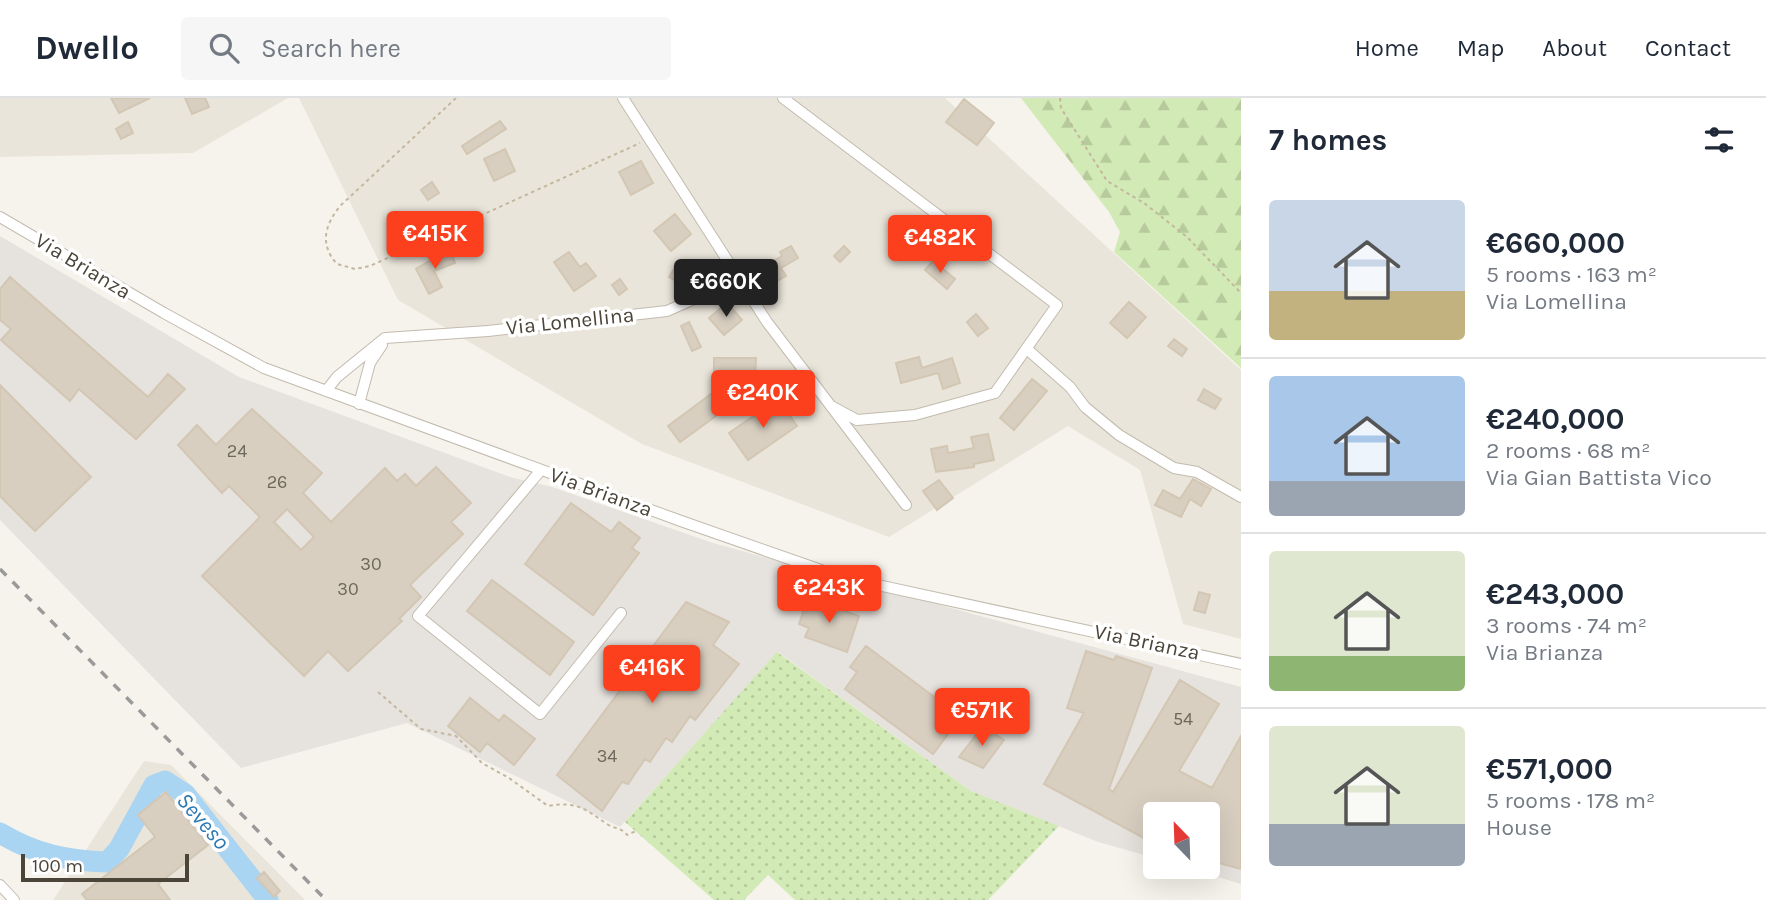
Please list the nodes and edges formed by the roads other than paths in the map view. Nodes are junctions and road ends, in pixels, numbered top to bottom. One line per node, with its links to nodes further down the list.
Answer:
1 (623, 98): 4 (street)
2 (783, 98): 6 (street)
3 (0, 217): 7 (street, Via Brianza)
4 (737, 275): 5 (street, Via Lomellina); 9 (street)
5 (395, 335): 7 (street, Via Lomellina); 8 (street)
6 (1028, 350): 9 (street); 11 (street)
7 (326, 391): 8 (street, Via Brianza)
8 (359, 404): 10 (street, Via Brianza)
9 (831, 406): 12 (street)
10 (541, 470): 13 (street); 14 (street, Via Brianza)
11 (1241, 497)
12 (906, 505)
13 (621, 613)
14 (1241, 664)
15 (0, 885): 16 (street)
16 (14, 900)

